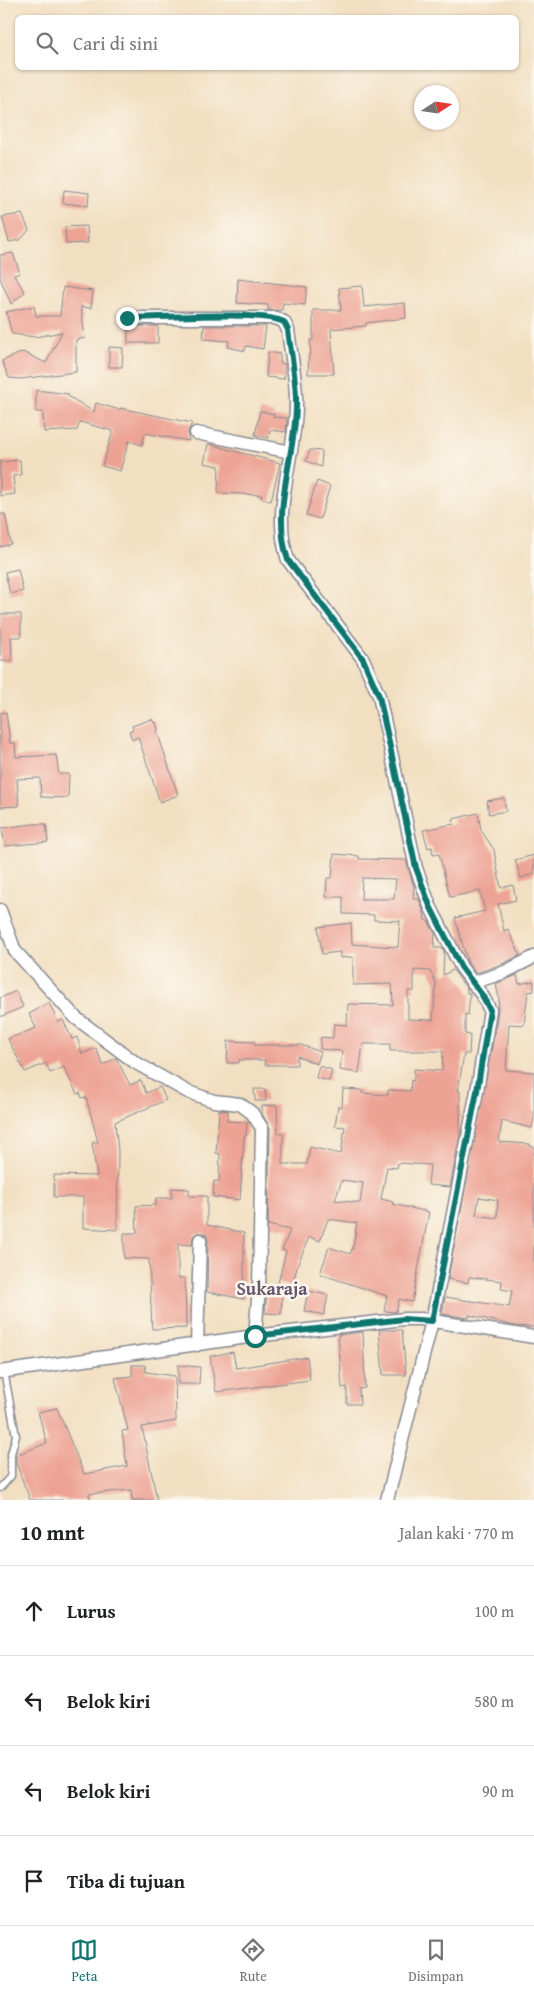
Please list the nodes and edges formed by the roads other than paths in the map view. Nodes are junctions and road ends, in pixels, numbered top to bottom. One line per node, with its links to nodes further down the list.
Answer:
1 (127, 318): 3 (street)
2 (196, 433): 3 (street)
3 (291, 452): 6 (street)
4 (0, 910): 9 (street)
5 (534, 957): 6 (street)
6 (472, 983): 8 (street)
7 (200, 1240): 11 (street)
8 (432, 1321): 9 (street); 10 (street); 14 (street)
9 (255, 1336): 11 (street)
10 (534, 1337)
11 (197, 1345): 12 (street)
12 (2, 1372): 13 (lane)
13 (0, 1488)
14 (387, 1500)

